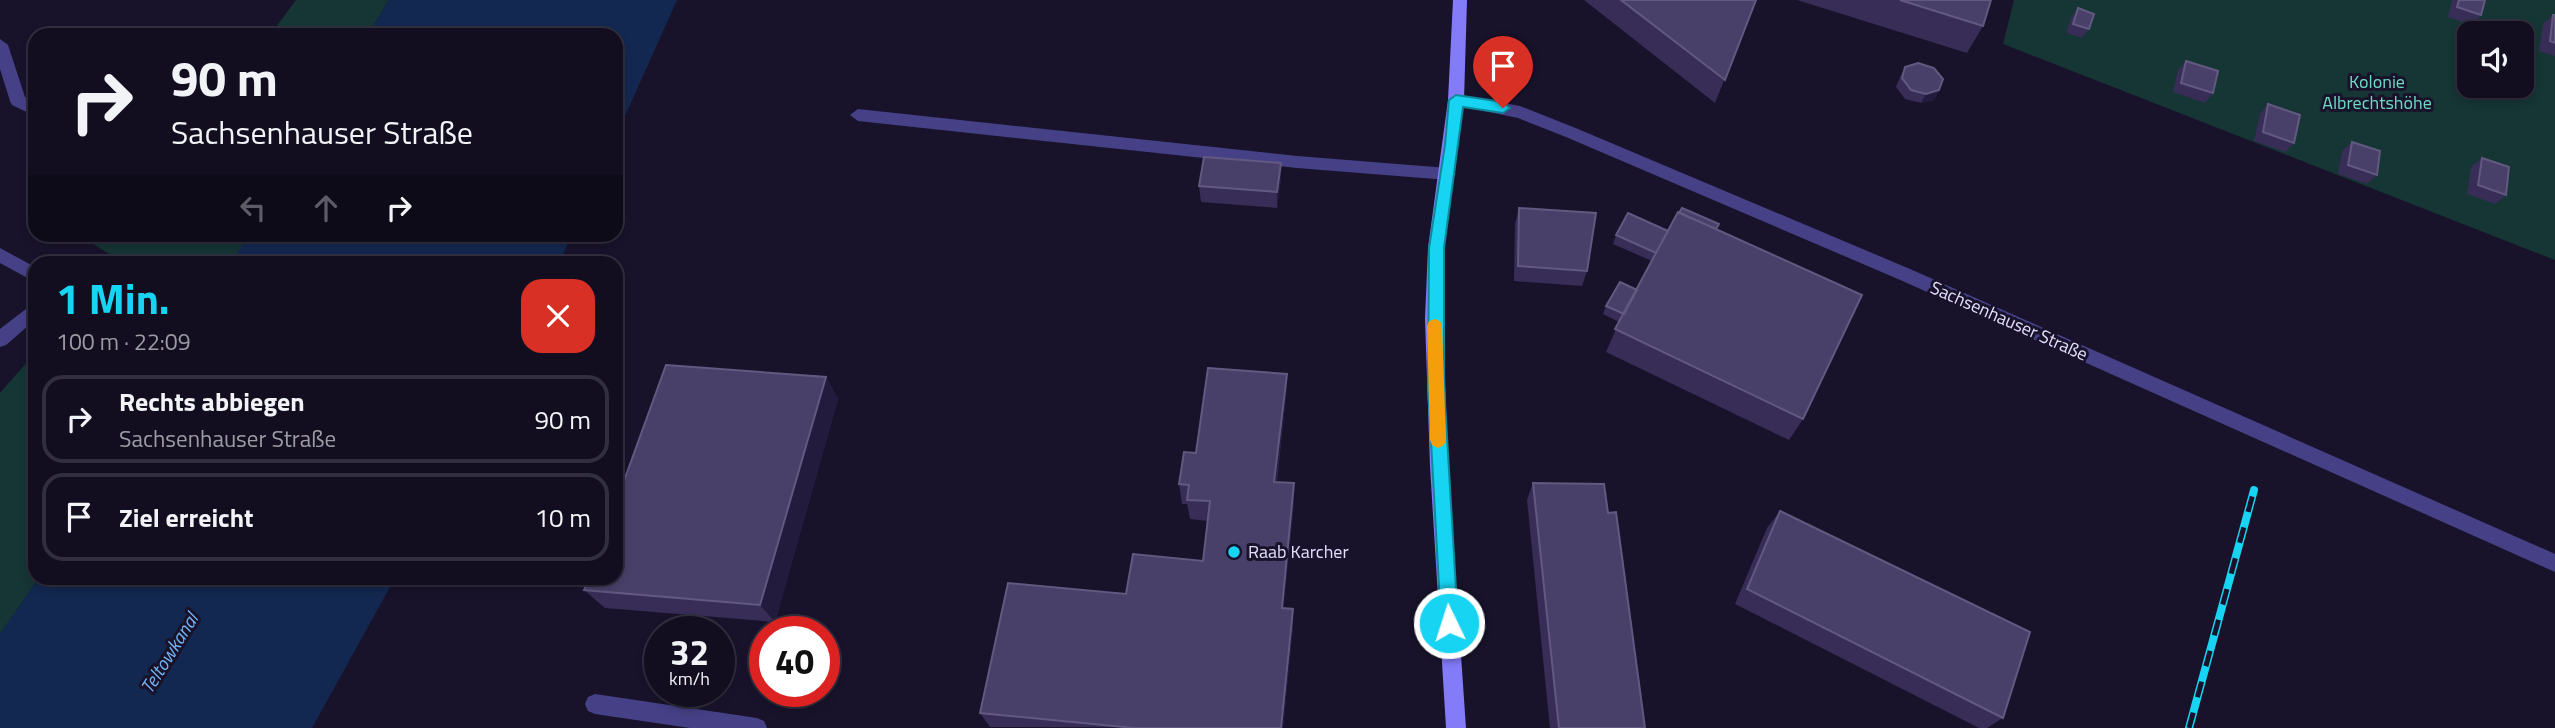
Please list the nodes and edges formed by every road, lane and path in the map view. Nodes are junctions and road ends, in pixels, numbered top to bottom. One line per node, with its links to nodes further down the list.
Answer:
1 (1460, 0): 3 (street)
2 (0, 46): 4 (street)
3 (1456, 100): 6 (street); 11 (street, Sachsenhauser Straße)
4 (28, 106)
5 (858, 115): 6 (street)
6 (1448, 174): 14 (street)
7 (0, 255): 8 (street)
8 (28, 271)
9 (28, 315): 10 (street)
10 (0, 340)
11 (2555, 564)
12 (596, 704): 13 (street)
13 (757, 728)
14 (1456, 728)

